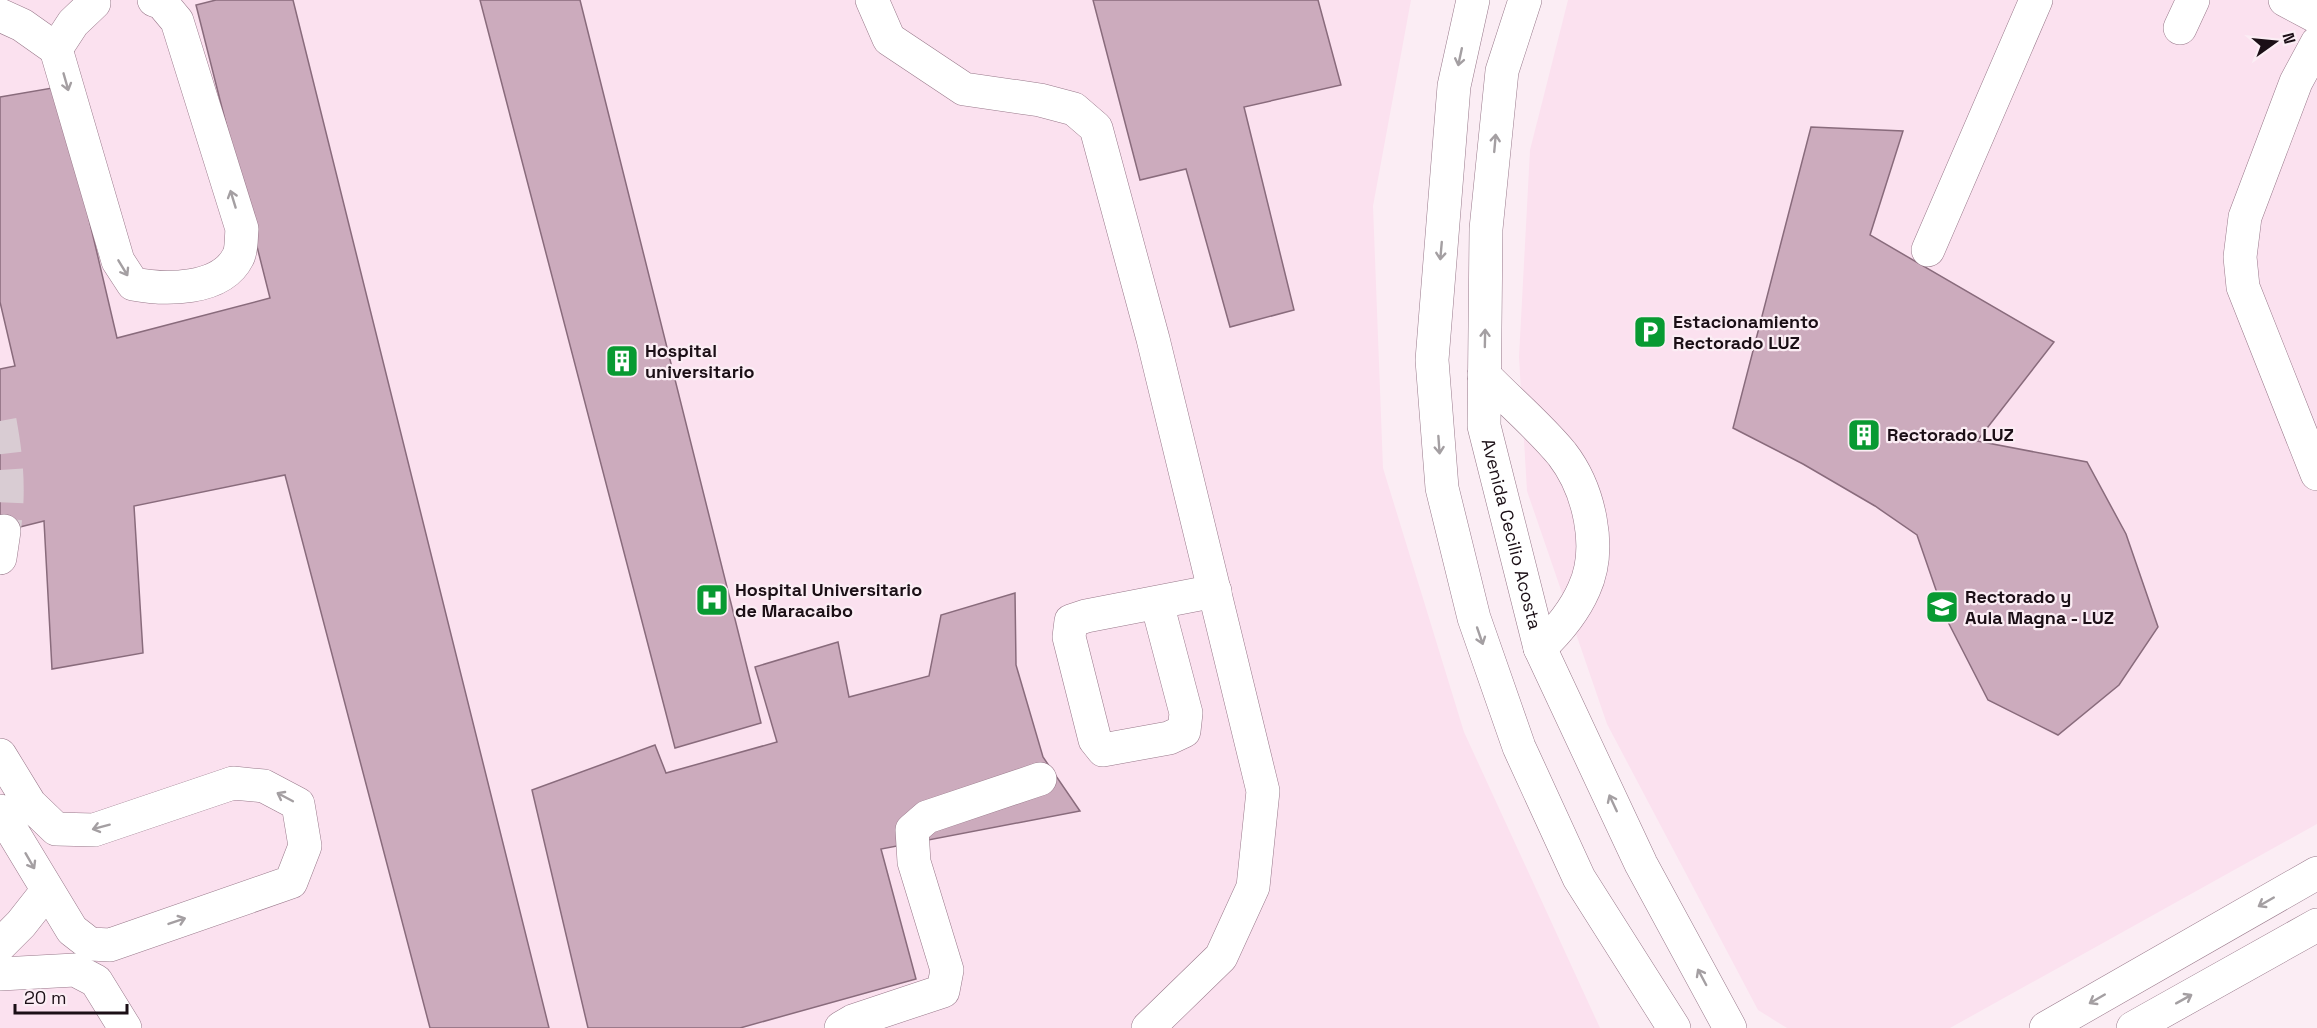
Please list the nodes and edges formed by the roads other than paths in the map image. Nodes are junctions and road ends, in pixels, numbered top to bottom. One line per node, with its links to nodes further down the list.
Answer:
1 (154, 0): 11 (street, one-way to 1)
2 (872, 0): 15 (street)
3 (1473, 0): 26 (street, one-way to 26)
4 (1525, 0): 13 (street, Avenida Cecilio Acosta, one-way to 4)
5 (2036, 0): 12 (street)
6 (2285, 0): 9 (street)
7 (97, 1): 11 (street)
8 (0, 15): 11 (street)
9 (2317, 17)
10 (2317, 43): 14 (street)
11 (56, 49)
12 (1928, 250)
13 (1484, 375): 17 (street, Avenida Cecilio Acosta); 17 (street)
14 (2317, 474)
15 (1215, 591): 16 (street); 30 (street)
16 (1157, 603): 16 (street)
17 (1540, 648): 27 (street, Avenida Cecilio Acosta, one-way to 17)
18 (0, 755): 22 (street, one-way to 18)
19 (1040, 779): 29 (street)
20 (0, 811): 22 (street, one-way to 22)
21 (2317, 873): 32 (street, one-way to 32)
22 (47, 891): 24 (street)
23 (2317, 925): 33 (street, one-way to 23)
24 (0, 945)
25 (0, 974): 28 (street)
26 (1659, 1014): 31 (street)
27 (1731, 1026)
28 (126, 1028)
29 (841, 1028)
30 (1148, 1028)
31 (1674, 1028)
32 (2046, 1028)
33 (2133, 1028)

